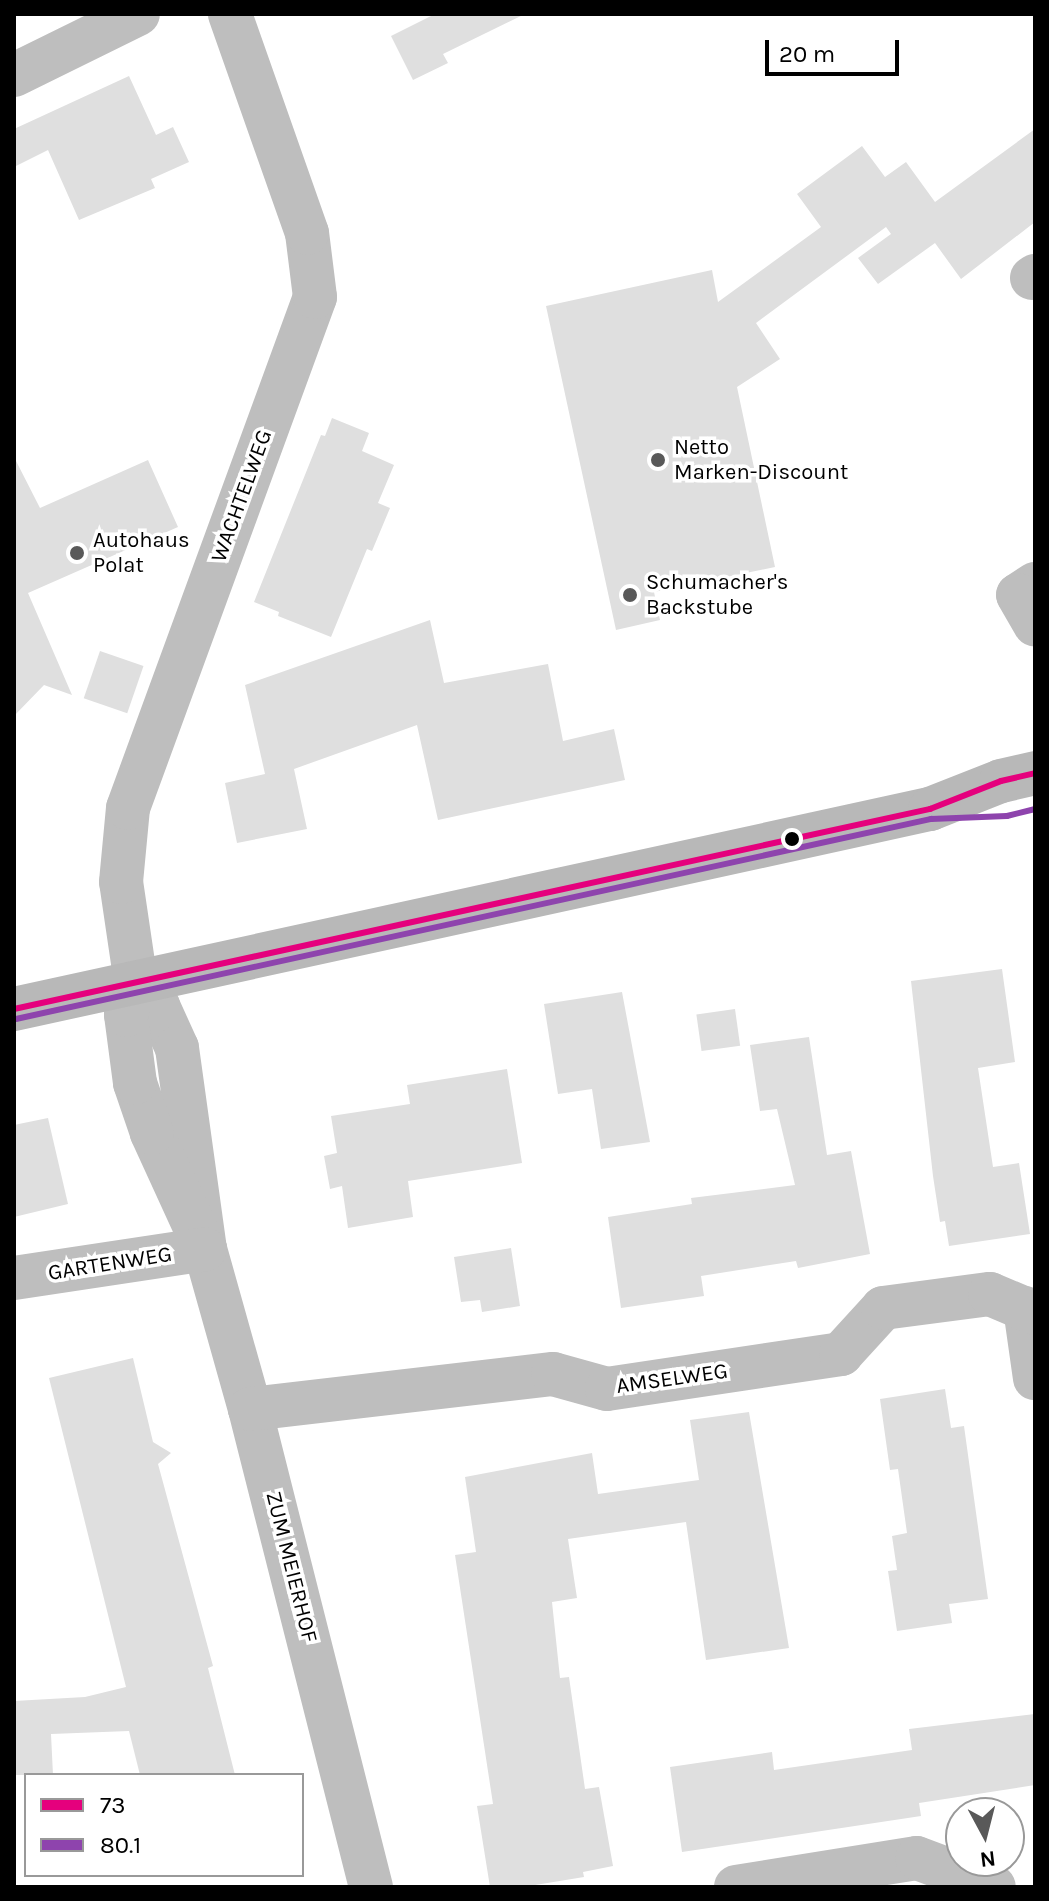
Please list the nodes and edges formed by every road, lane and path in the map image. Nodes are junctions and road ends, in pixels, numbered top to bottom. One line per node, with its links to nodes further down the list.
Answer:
1 (138, 14): 3 (street)
2 (230, 14): 9 (street, WACHTELWEG)
3 (14, 75)
4 (1035, 584): 5 (street)
5 (1035, 624)
6 (1035, 773): 8 (main road)
7 (1035, 799): 8 (main road)
8 (930, 809): 9 (main road)
9 (136, 983): 10 (main road); 11 (street, ZUM MEIERHOF)
10 (14, 1009)
11 (205, 1249): 12 (street, GARTENWEG); 15 (street, ZUM MEIERHOF)
12 (14, 1278)
13 (1030, 1310): 14 (street, AMSELWEG); 15 (street, AMSELWEG)
14 (1035, 1378)
15 (250, 1409): 16 (street, ZUM MEIERHOF)
16 (371, 1887)
17 (736, 1887): 18 (street)
18 (994, 1887)

